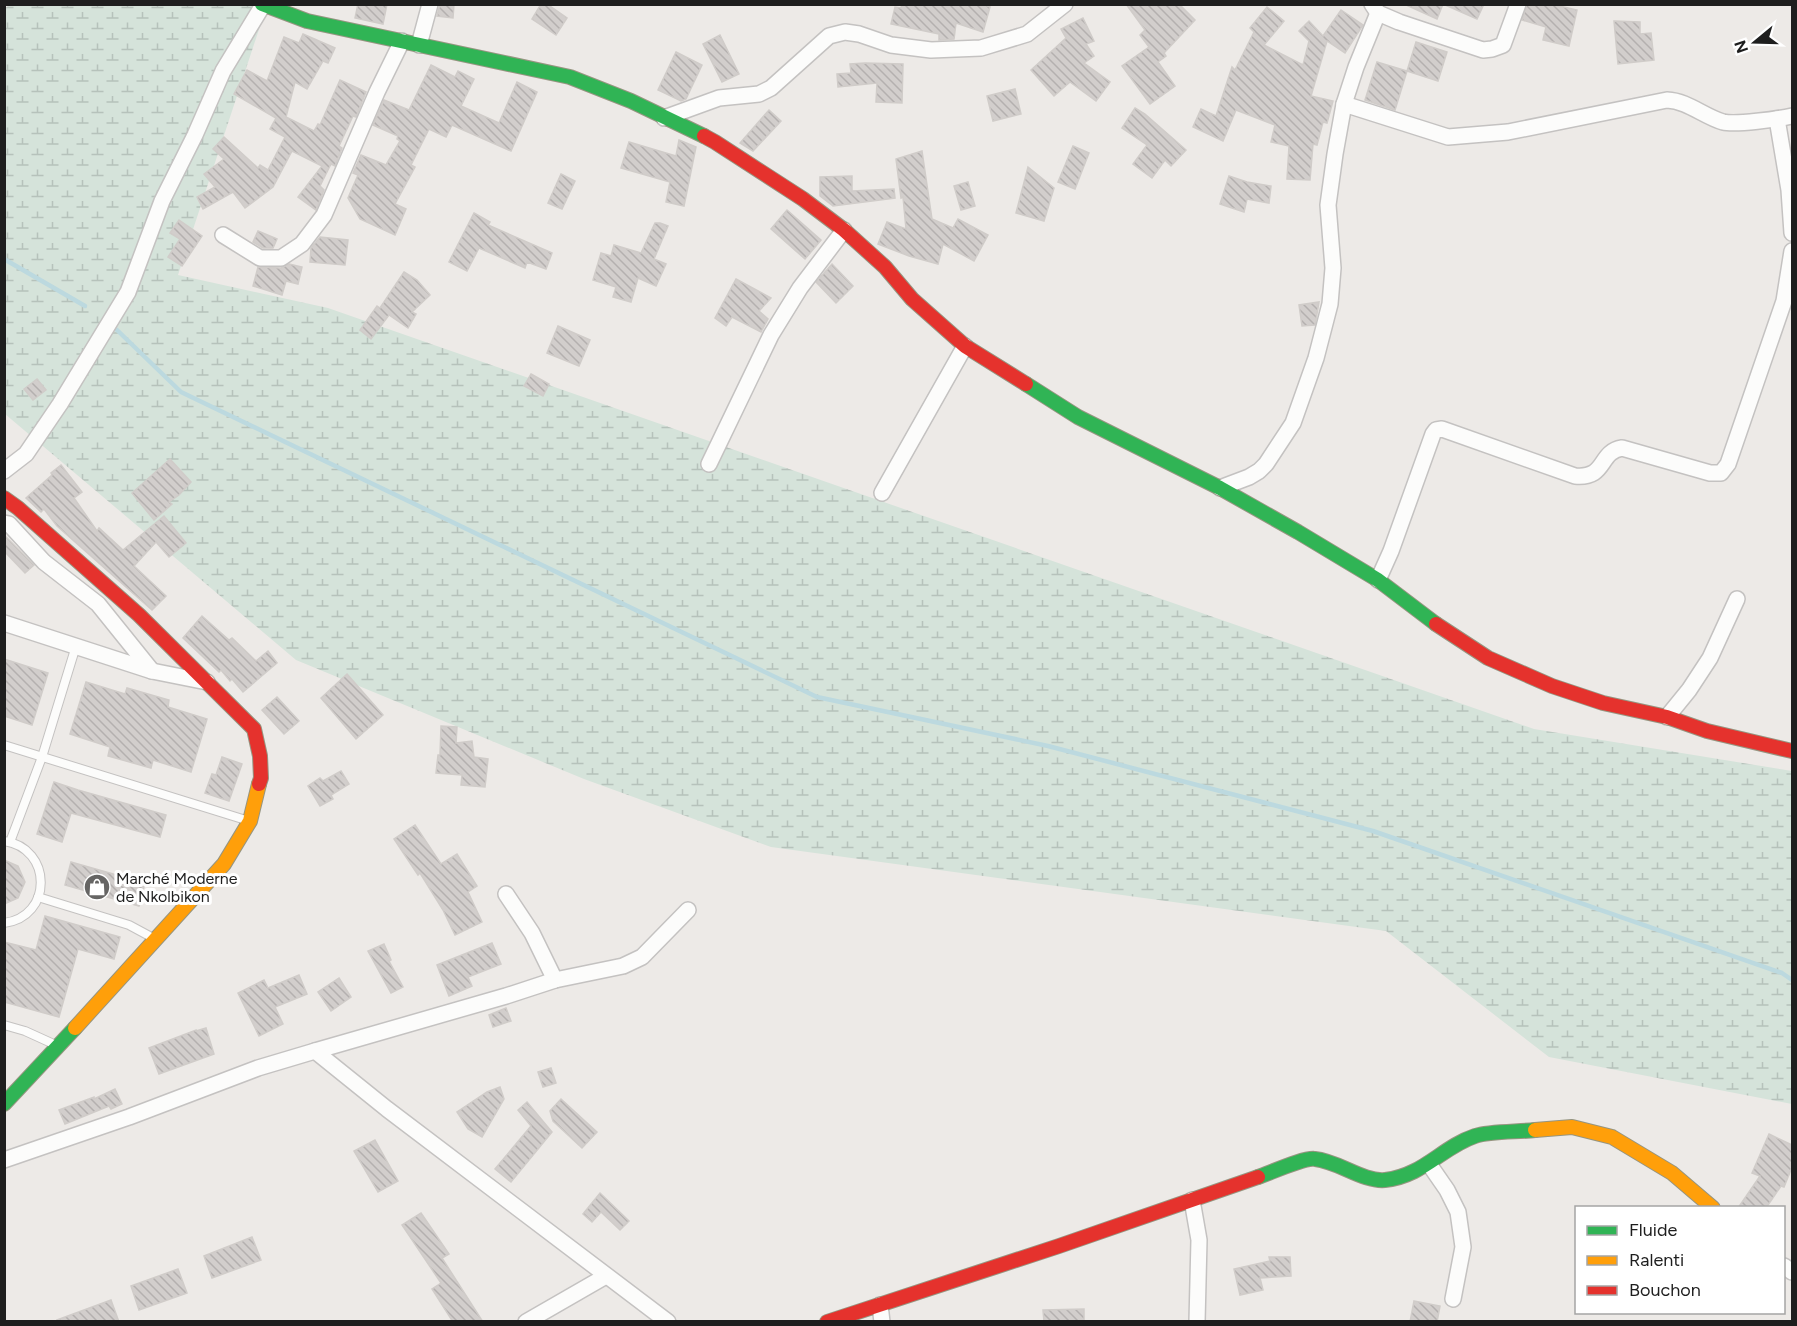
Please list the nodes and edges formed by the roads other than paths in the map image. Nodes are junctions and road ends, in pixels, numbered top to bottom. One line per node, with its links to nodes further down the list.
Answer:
1 (430, 4): 7 (street)
2 (1065, 4): 10 (street)
3 (1518, 4): 5 (street)
4 (263, 5): 6 (street); 18 (street)
5 (1375, 9): 8 (street)
6 (402, 41): 7 (street); 14 (street)
7 (418, 45): 10 (street)
8 (1344, 105): 11 (street); 19 (street)
9 (1792, 116): 11 (street)
10 (664, 118): 12 (street)
11 (1777, 119): 13 (street)
12 (844, 230): 16 (street); 17 (street)
13 (1792, 233)
14 (223, 235)
15 (1792, 250): 23 (street)
16 (965, 346): 19 (street); 20 (street)
17 (709, 464)
18 (4, 471)
19 (1220, 488): 23 (street)
20 (882, 493)
21 (4, 498): 28 (street)
22 (4, 523): 27 (street)
23 (1378, 580): 29 (street)
24 (1737, 599): 29 (street)
25 (4, 622): 26 (street)
26 (76, 646): 27 (street); 32 (lane)
27 (152, 671): 28 (street)
28 (207, 682): 33 (street)
29 (1667, 717): 31 (street)
30 (4, 745): 32 (lane)
31 (1792, 752)
32 (42, 757): 33 (lane); 34 (lane)
33 (250, 821): 39 (street)
34 (7, 842): 36 (lane)
35 (507, 894): 40 (street)
36 (39, 897): 38 (lane); 39 (lane)
37 (688, 910): 40 (street)
38 (4, 923)
39 (156, 939): 42 (street)
40 (555, 980): 43 (street)
41 (4, 1025): 42 (lane)
42 (59, 1046): 44 (street)
43 (315, 1051): 45 (street); 49 (street)
44 (4, 1104)
45 (4, 1160)
46 (1429, 1164): 47 (street); 48 (street); 50 (street)
47 (1192, 1200): 51 (street); 56 (street)
48 (1711, 1206)
49 (606, 1276): 52 (street); 53 (street)
50 (1453, 1299)
51 (880, 1305): 54 (street); 55 (street)
52 (526, 1322)
53 (668, 1322)
54 (827, 1322)
55 (882, 1322)
56 (1197, 1322)

